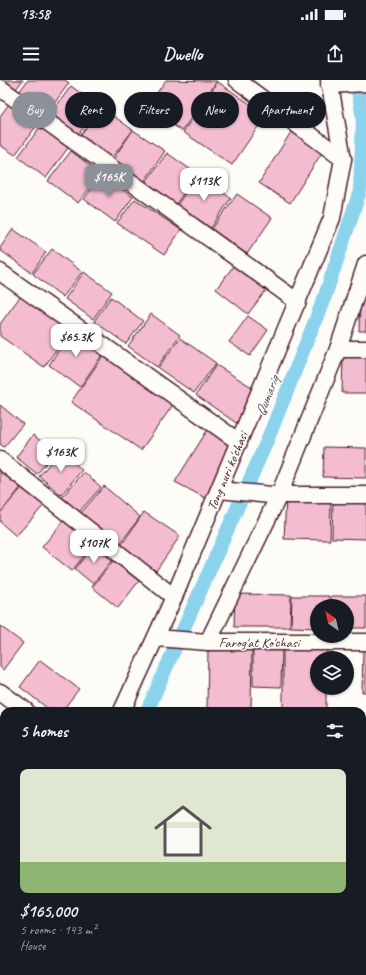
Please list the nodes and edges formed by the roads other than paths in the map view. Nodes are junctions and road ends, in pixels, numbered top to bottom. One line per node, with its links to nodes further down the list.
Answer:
1 (237, 80): 5 (street)
2 (333, 83): 3 (street); 5 (street)
3 (364, 83)
4 (0, 88): 8 (street)
5 (343, 159): 8 (street, Tong nuri ko'chasi)
6 (366, 264): 9 (street)
7 (0, 272): 11 (street)
8 (298, 302): 11 (street, Tong nuri ko'chasi)
9 (338, 349): 10 (street); 14 (street)
10 (366, 349)
11 (239, 442): 13 (street, Tong nuri ko'chasi)
12 (0, 460): 16 (street)
13 (219, 490): 14 (street); 16 (street, Tong nuri ko'chasi)
14 (275, 495): 15 (street); 18 (street)
15 (366, 495)
16 (174, 597): 17 (street, Tong nuri ko'chasi)
17 (156, 638): 18 (street, Farog'at Ko'chasi); 22 (street, Tong nuri ko'chasi)
18 (204, 641): 19 (street, Farog'at Ko'chasi)
19 (366, 642)
20 (0, 692): 21 (street)
21 (21, 707)
22 (124, 707)

